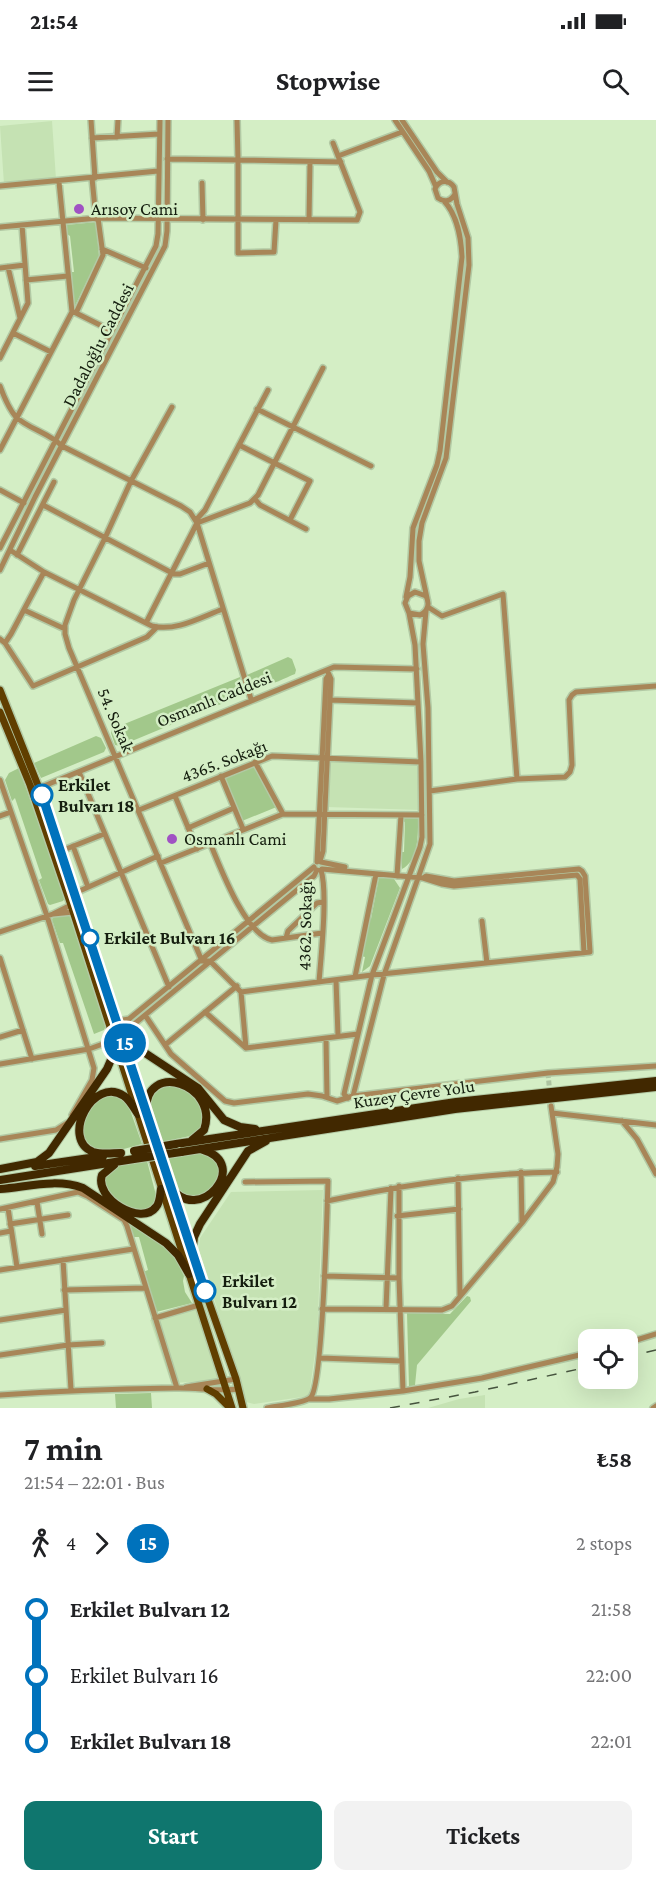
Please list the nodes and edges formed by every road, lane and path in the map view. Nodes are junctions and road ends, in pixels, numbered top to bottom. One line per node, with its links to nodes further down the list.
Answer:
1 (91, 120): 11 (street)
2 (118, 120): 10 (street)
3 (160, 120): 9 (street, Dadaloğlu Caddesi)
4 (168, 120): 14 (street, Dadaloğlu Caddesi)
5 (237, 120): 15 (street)
6 (395, 120): 8 (street)
7 (402, 120): 21 (street)
8 (402, 132): 13 (street); 24 (street)
9 (159, 134): 10 (street); 18 (street, Dadaloğlu Caddesi)
10 (117, 137): 11 (street)
11 (92, 138): 19 (street)
12 (333, 143): 13 (street)
13 (338, 156): 17 (street)
14 (167, 159): 15 (street); 29 (street, Dadaloğlu Caddesi)
15 (238, 160): 16 (street); 31 (street)
16 (310, 162): 17 (street); 33 (street)
17 (341, 162): 33 (street)
18 (158, 171): 19 (street); 28 (street, Dadaloğlu Caddesi)
19 (94, 178): 20 (street); 27 (street)
20 (59, 182): 23 (street); 34 (street)
21 (447, 182): 24 (street); 25 (street)
22 (202, 183): 30 (street)
23 (0, 186)
24 (436, 186): 26 (street)
25 (455, 194): 26 (street); 82 (street)
26 (444, 201): 81 (street)
27 (97, 218): 28 (street); 34 (street); 37 (street)
28 (159, 218): 29 (street); 41 (street, Dadaloğlu Caddesi)
29 (168, 219): 30 (street); 59 (street, Dadaloğlu Caddesi)
30 (203, 220): 31 (street)
31 (237, 220): 32 (street); 32 (street)
32 (276, 220): 33 (street)
33 (309, 220)
34 (62, 221): 35 (street); 42 (street)
35 (21, 225): 36 (street); 38 (street)
36 (0, 227)
37 (102, 249): 41 (street); 44 (street)
38 (25, 265): 40 (street); 43 (street)
39 (0, 267): 40 (street)
40 (8, 267): 45 (street)
41 (146, 268): 46 (street, Dadaloğlu Caddesi)
42 (69, 276): 43 (street); 44 (street)
43 (26, 280): 45 (street)
44 (74, 312): 46 (street); 48 (street)
45 (21, 318): 47 (street)
46 (112, 331): 57 (street, Dadaloğlu Caddesi)
47 (13, 333): 48 (street); 49 (street)
48 (51, 352): 55 (street)
49 (0, 358)
50 (323, 368): 56 (street)
51 (0, 388): 55 (street)
52 (268, 390): 54 (street)
53 (172, 407): 63 (street)
54 (257, 409): 56 (street); 58 (street)
55 (17, 417): 57 (street); 60 (street)
56 (293, 427): 61 (street); 62 (street)
57 (56, 440): 59 (street); 67 (street, Dadaloğlu Caddesi)
58 (239, 445): 61 (street); 70 (street)
59 (62, 447): 63 (street); 74 (street, Dadaloğlu Caddesi)
60 (0, 450)
61 (274, 463): 66 (street); 69 (street)
62 (372, 466)
63 (131, 481): 70 (street); 72 (street)
64 (54, 482): 68 (street)
65 (0, 490): 67 (street)
66 (255, 499): 69 (street); 70 (street)
67 (24, 502): 73 (street, Dadaloğlu Caddesi)
68 (43, 505): 72 (street); 75 (street)
69 (290, 520): 71 (street)
70 (196, 521): 76 (street); 79 (street)
71 (306, 529)
72 (105, 538): 79 (street); 80 (street)
73 (0, 548)
74 (10, 550): 75 (street); 77 (street, Dadaloğlu Caddesi)
75 (17, 555): 78 (street)
76 (209, 563): 79 (street); 83 (street)
77 (0, 570)
78 (44, 572): 80 (street); 85 (street)
79 (171, 572): 87 (street)
80 (79, 589): 87 (street); 89 (street)
81 (406, 599): 82 (street); 86 (street)
82 (428, 600): 84 (street)
83 (223, 609): 88 (street); 96 (street)
84 (427, 609): 86 (street); 106 (street); 109 (street)
85 (24, 610): 89 (street); 90 (street)
86 (409, 613): 92 (street)
87 (146, 623): 88 (street)
88 (157, 627): 91 (street)
89 (65, 629): 91 (street, 54. Sokak)
90 (2, 641): 91 (street)
91 (77, 667): 100 (street, 54. Sokak)
92 (417, 669): 93 (street, Osmanlı Caddesi); 98 (street)
93 (328, 673): 96 (street, Osmanlı Caddesi); 97 (street); 101 (street)
94 (656, 686): 106 (street)
95 (0, 690): 108 (main road)
96 (251, 699): 100 (street, Osmanlı Caddesi)
97 (330, 700): 98 (street); 101 (street)
98 (418, 703): 103 (street)
99 (0, 712): 137 (main road)
100 (115, 757): 104 (street, Osmanlı Caddesi); 112 (street, 54. Sokak)
101 (325, 759): 102 (street, 4365. Sokağı); 103 (street, 4365. Sokağı); 114 (street, 4362. Sokağı)
102 (255, 762): 105 (street, 4365. Sokağı); 115 (street)
103 (421, 762): 117 (street)
104 (79, 772): 108 (street, Osmanlı Caddesi); 121 (street)
105 (221, 776): 110 (street, 4365. Sokağı); 111 (street)
106 (518, 779): 109 (street)
107 (0, 780): 113 (street)
108 (39, 788): 125 (main road)
109 (430, 790): 133 (street)
110 (175, 796): 112 (street, 4365. Sokağı); 119 (street)
111 (234, 808): 119 (street); 120 (street)
112 (139, 810): 126 (street, 54. Sokak)
113 (11, 812): 118 (street); 138 (street)
114 (322, 813): 115 (street); 116 (street); 128 (street, 4362. Sokağı)
115 (283, 814): 120 (street)
116 (401, 815): 117 (street); 131 (street)
117 (422, 815): 132 (street)
118 (0, 816)
119 (188, 828): 124 (street)
120 (243, 829): 122 (street)
121 (104, 834): 123 (street); 129 (street)
122 (210, 843): 124 (street); 140 (street)
123 (73, 846): 125 (street); 134 (street)
124 (197, 849): 127 (street)
125 (61, 851): 135 (main road)
126 (158, 856): 127 (street, 54. Sokak); 129 (street)
127 (161, 863): 145 (street, 54. Sokak)
128 (319, 866): 130 (street); 136 (street, 4362. Sokağı); 140 (street)
129 (120, 873): 134 (street); 154 (street)
130 (376, 874): 131 (street); 150 (street)
131 (397, 876): 132 (street)
132 (409, 877): 133 (street); 148 (street)
133 (420, 878): 147 (street); 149 (street)
134 (88, 887): 135 (street)
135 (75, 892): 158 (main road)
136 (323, 902): 142 (street, 4362. Sokağı); 143 (street)
137 (72, 908): 138 (street); 165 (main road)
138 (50, 915): 141 (street); 168 (street)
139 (482, 921): 147 (street)
140 (252, 923): 143 (street); 145 (street); 146 (street)
141 (0, 932)
142 (322, 933): 143 (street); 152 (street, 4362. Sokağı)
143 (286, 938)
144 (0, 958): 159 (street)
145 (202, 961): 146 (street); 154 (street)
146 (210, 961): 153 (street); 157 (street)
147 (487, 963): 149 (street)
148 (372, 975): 149 (street); 150 (street); 161 (street)
149 (384, 975): 175 (street)
150 (356, 977): 151 (street)
151 (336, 980): 152 (street); 162 (street)
152 (319, 982): 155 (street)
153 (237, 986): 155 (street); 156 (street)
154 (169, 987): 158 (street)
155 (241, 992): 167 (street)
156 (205, 1012): 166 (street); 167 (street)
157 (145, 1015): 160 (street); 166 (street)
158 (117, 1021): 160 (main road)
159 (23, 1030): 163 (street); 169 (street)
160 (122, 1034): 176 (main road); 179 (highway)
161 (358, 1034): 162 (street); 175 (street)
162 (338, 1036): 164 (street)
163 (0, 1037)
164 (326, 1038): 167 (street); 174 (street)
165 (114, 1041): 168 (street); 176 (main road); 185 (highway)
166 (165, 1046): 174 (street)
167 (246, 1048)
168 (89, 1049): 169 (street); 181 (street)
169 (32, 1059): 170 (street)
170 (0, 1064)
171 (656, 1066): 175 (street)
172 (656, 1081): 179 (highway, Kuzey Çevre Yolu)
173 (656, 1088): 180 (highway, Kuzey Çevre Yolu)
174 (327, 1097): 175 (street)
175 (350, 1097)
176 (142, 1113): 182 (highway); 184 (highway); 193 (main road); 196 (main road)
177 (622, 1121): 178 (street); 187 (street); 188 (street)
178 (656, 1125)
179 (284, 1128): 182 (highway, Kuzey Çevre Yolu)
180 (273, 1137): 183 (highway, Kuzey Çevre Yolu); 212 (highway)
181 (0, 1139)
182 (179, 1148): 183 (highway, Kuzey Çevre Yolu); 184 (highway, bridge)
183 (196, 1149): 193 (highway)
184 (121, 1157): 185 (highway); 190 (highway); 196 (highway)
185 (0, 1170)
186 (521, 1172): 187 (street); 189 (street); 206 (street)
187 (556, 1172): 206 (street)
188 (656, 1174)
189 (458, 1178): 192 (street); 201 (street)
190 (0, 1180)
191 (245, 1182): 197 (street)
192 (399, 1186): 194 (street); 203 (street)
193 (171, 1187): 212 (main road)
194 (391, 1188): 197 (street); 204 (street)
195 (0, 1189): 216 (highway)
196 (161, 1189): 216 (main road)
197 (327, 1201): 217 (street)
198 (37, 1202): 199 (street); 205 (street); 211 (street)
199 (8, 1208): 200 (street); 207 (street)
200 (0, 1209)
201 (459, 1209): 203 (street); 222 (street)
202 (68, 1215): 205 (street)
203 (399, 1216): 204 (street); 219 (street)
204 (390, 1217): 218 (street)
205 (39, 1219): 207 (street); 210 (street)
206 (522, 1223): 222 (street)
207 (10, 1224): 208 (street)
208 (11, 1231): 209 (street); 214 (street)
209 (0, 1233)
210 (42, 1234)
211 (133, 1249): 213 (street); 220 (street)
212 (192, 1254): 238 (main road)
213 (63, 1260): 214 (street); 221 (street)
214 (17, 1267): 215 (street)
215 (0, 1270)
216 (189, 1274): 223 (main road)
217 (324, 1276): 218 (street); 225 (street)
218 (387, 1278): 219 (street); 226 (street)
219 (399, 1278): 224 (street)
220 (146, 1288): 221 (street); 228 (street)
221 (64, 1290): 227 (street)
222 (460, 1297): 224 (street)
223 (199, 1305): 228 (street); 239 (main road)
224 (400, 1308): 226 (street); 237 (street)
225 (322, 1309): 226 (street); 236 (street)
226 (386, 1309)
227 (66, 1310): 229 (street); 233 (street)
228 (155, 1318): 240 (street)
229 (0, 1320)
230 (656, 1334): 231 (street)
231 (638, 1340)
232 (102, 1343): 233 (street)
233 (68, 1346): 234 (street); 244 (street)
234 (0, 1355)
235 (578, 1355): 246 (street)
236 (320, 1358): 237 (street); 248 (street)
237 (402, 1361): 246 (street)
238 (236, 1379): 239 (street); 243 (main road)
239 (223, 1381): 241 (street); 245 (main road)
240 (177, 1388): 241 (street); 244 (street)
241 (184, 1388): 242 (street)
242 (207, 1389): 245 (street); 249 (main road)
243 (238, 1389): 245 (street); 250 (main road)
244 (71, 1390): 247 (street)
245 (226, 1391): 249 (main road)
246 (404, 1391): 248 (street)
247 (0, 1395)
248 (309, 1399): 251 (street)
249 (231, 1408)
250 (243, 1408)
251 (267, 1408)

